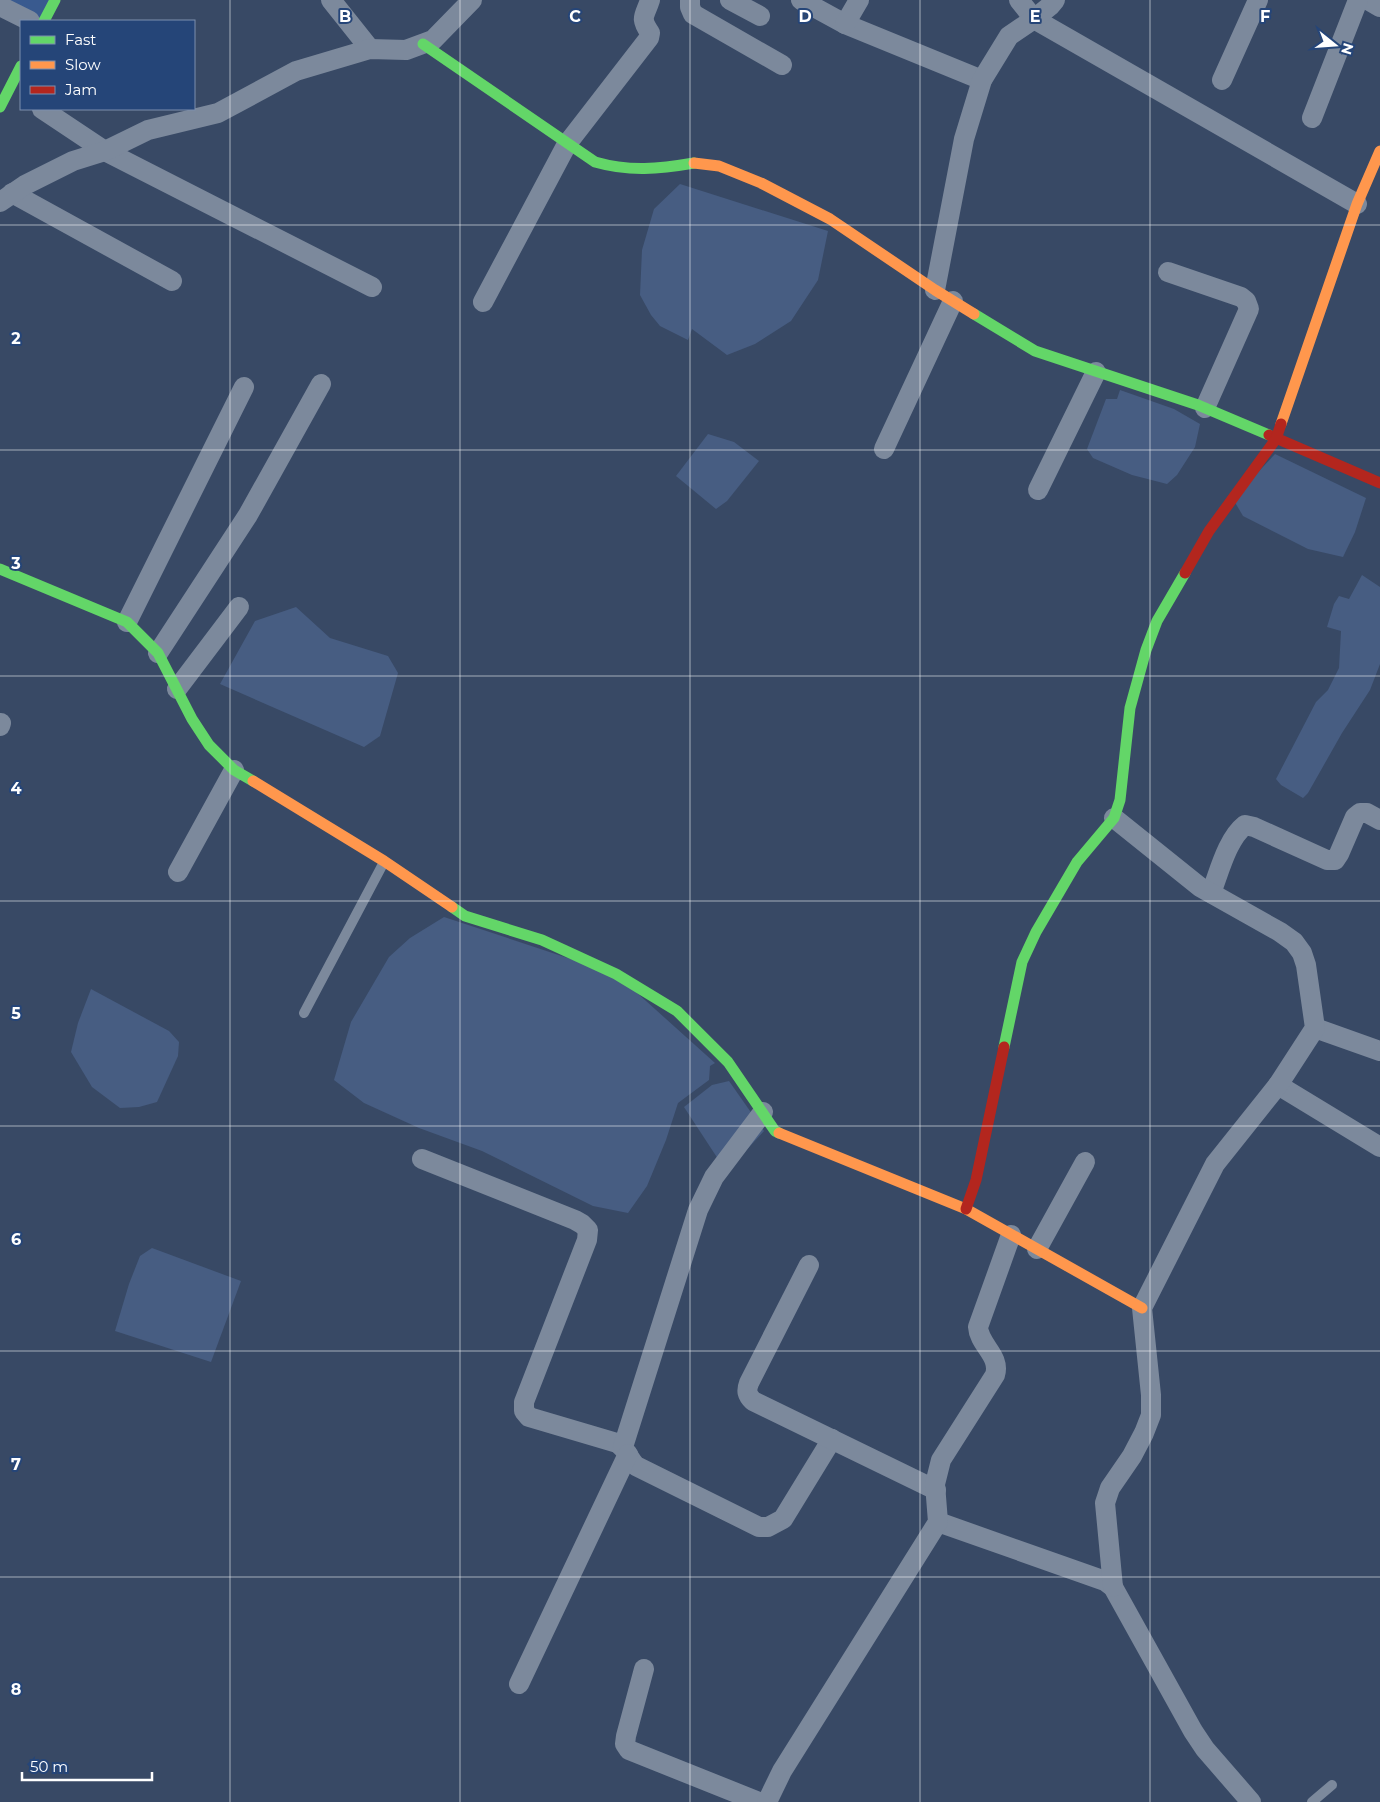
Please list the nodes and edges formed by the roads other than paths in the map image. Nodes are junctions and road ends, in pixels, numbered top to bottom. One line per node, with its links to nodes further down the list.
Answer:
1 (56, 0): 19 (street)
2 (331, 0): 22 (street)
3 (472, 0): 21 (street)
4 (650, 0): 31 (street)
5 (690, 0): 23 (street)
6 (730, 0): 16 (street)
7 (801, 0): 20 (street)
8 (859, 0): 20 (street)
9 (1019, 0): 17 (street)
10 (1055, 0): 17 (street)
11 (1258, 0): 26 (street)
12 (1358, 0): 30 (street)
13 (1368, 0): 15 (street)
14 (0, 6): 18 (street)
15 (1380, 7)
16 (760, 16)
17 (1034, 19): 25 (street); 35 (street)
18 (28, 20)
19 (45, 20)
20 (845, 24): 25 (street)
21 (423, 44): 22 (street); 31 (street)
22 (370, 49): 32 (street)
23 (782, 65)
24 (20, 71): 27 (street)
25 (982, 80): 39 (street)
26 (1222, 80)
27 (16, 91): 28 (street)
28 (0, 107)
29 (44, 110): 32 (street)
30 (1312, 118)
31 (567, 144): 39 (street); 41 (street)
32 (105, 151): 34 (street); 38 (street)
33 (1380, 151): 35 (street)
34 (6, 198): 37 (street)
35 (1357, 204): 46 (street)
36 (1168, 272): 45 (street)
37 (172, 281)
38 (372, 287)
39 (935, 290): 40 (street)
40 (953, 301): 42 (street); 47 (street)
41 (482, 302)
42 (1096, 372): 45 (street); 49 (street)
43 (321, 384): 53 (street)
44 (244, 387): 52 (street)
45 (1205, 408): 46 (street)
46 (1276, 439): 48 (street); 56 (street)
47 (884, 449)
48 (1380, 483)
49 (1038, 490)
50 (0, 569): 52 (street)
51 (239, 607): 54 (street)
52 (127, 622): 53 (street)
53 (158, 653): 54 (street)
54 (177, 689): 55 (street)
55 (234, 770): 58 (street); 59 (street)
56 (1114, 818): 60 (street); 69 (street)
57 (1380, 820): 60 (street)
58 (384, 861): 61 (lane); 65 (street)
59 (178, 872)
60 (1211, 894): 62 (street)
61 (304, 1013)
62 (1315, 1028): 63 (street); 64 (street)
63 (1380, 1051)
64 (1278, 1085): 66 (street); 73 (street)
65 (763, 1112): 69 (street); 75 (street)
66 (1380, 1147)
67 (422, 1159): 75 (street)
68 (1086, 1162): 71 (street)
69 (966, 1209): 70 (street)
70 (1011, 1235): 71 (street); 76 (street)
71 (1037, 1249): 73 (street)
72 (809, 1265): 74 (street)
73 (1142, 1308): 78 (street)
74 (832, 1440): 75 (street); 76 (street)
75 (626, 1450): 80 (street)
76 (936, 1490): 77 (street)
77 (938, 1522): 78 (street); 83 (street)
78 (1113, 1587): 84 (street)
79 (644, 1670): 82 (street)
80 (519, 1684)
81 (1332, 1785): 85 (lane)
82 (759, 1802)
83 (767, 1802)
84 (1251, 1802)
85 (1312, 1802)

